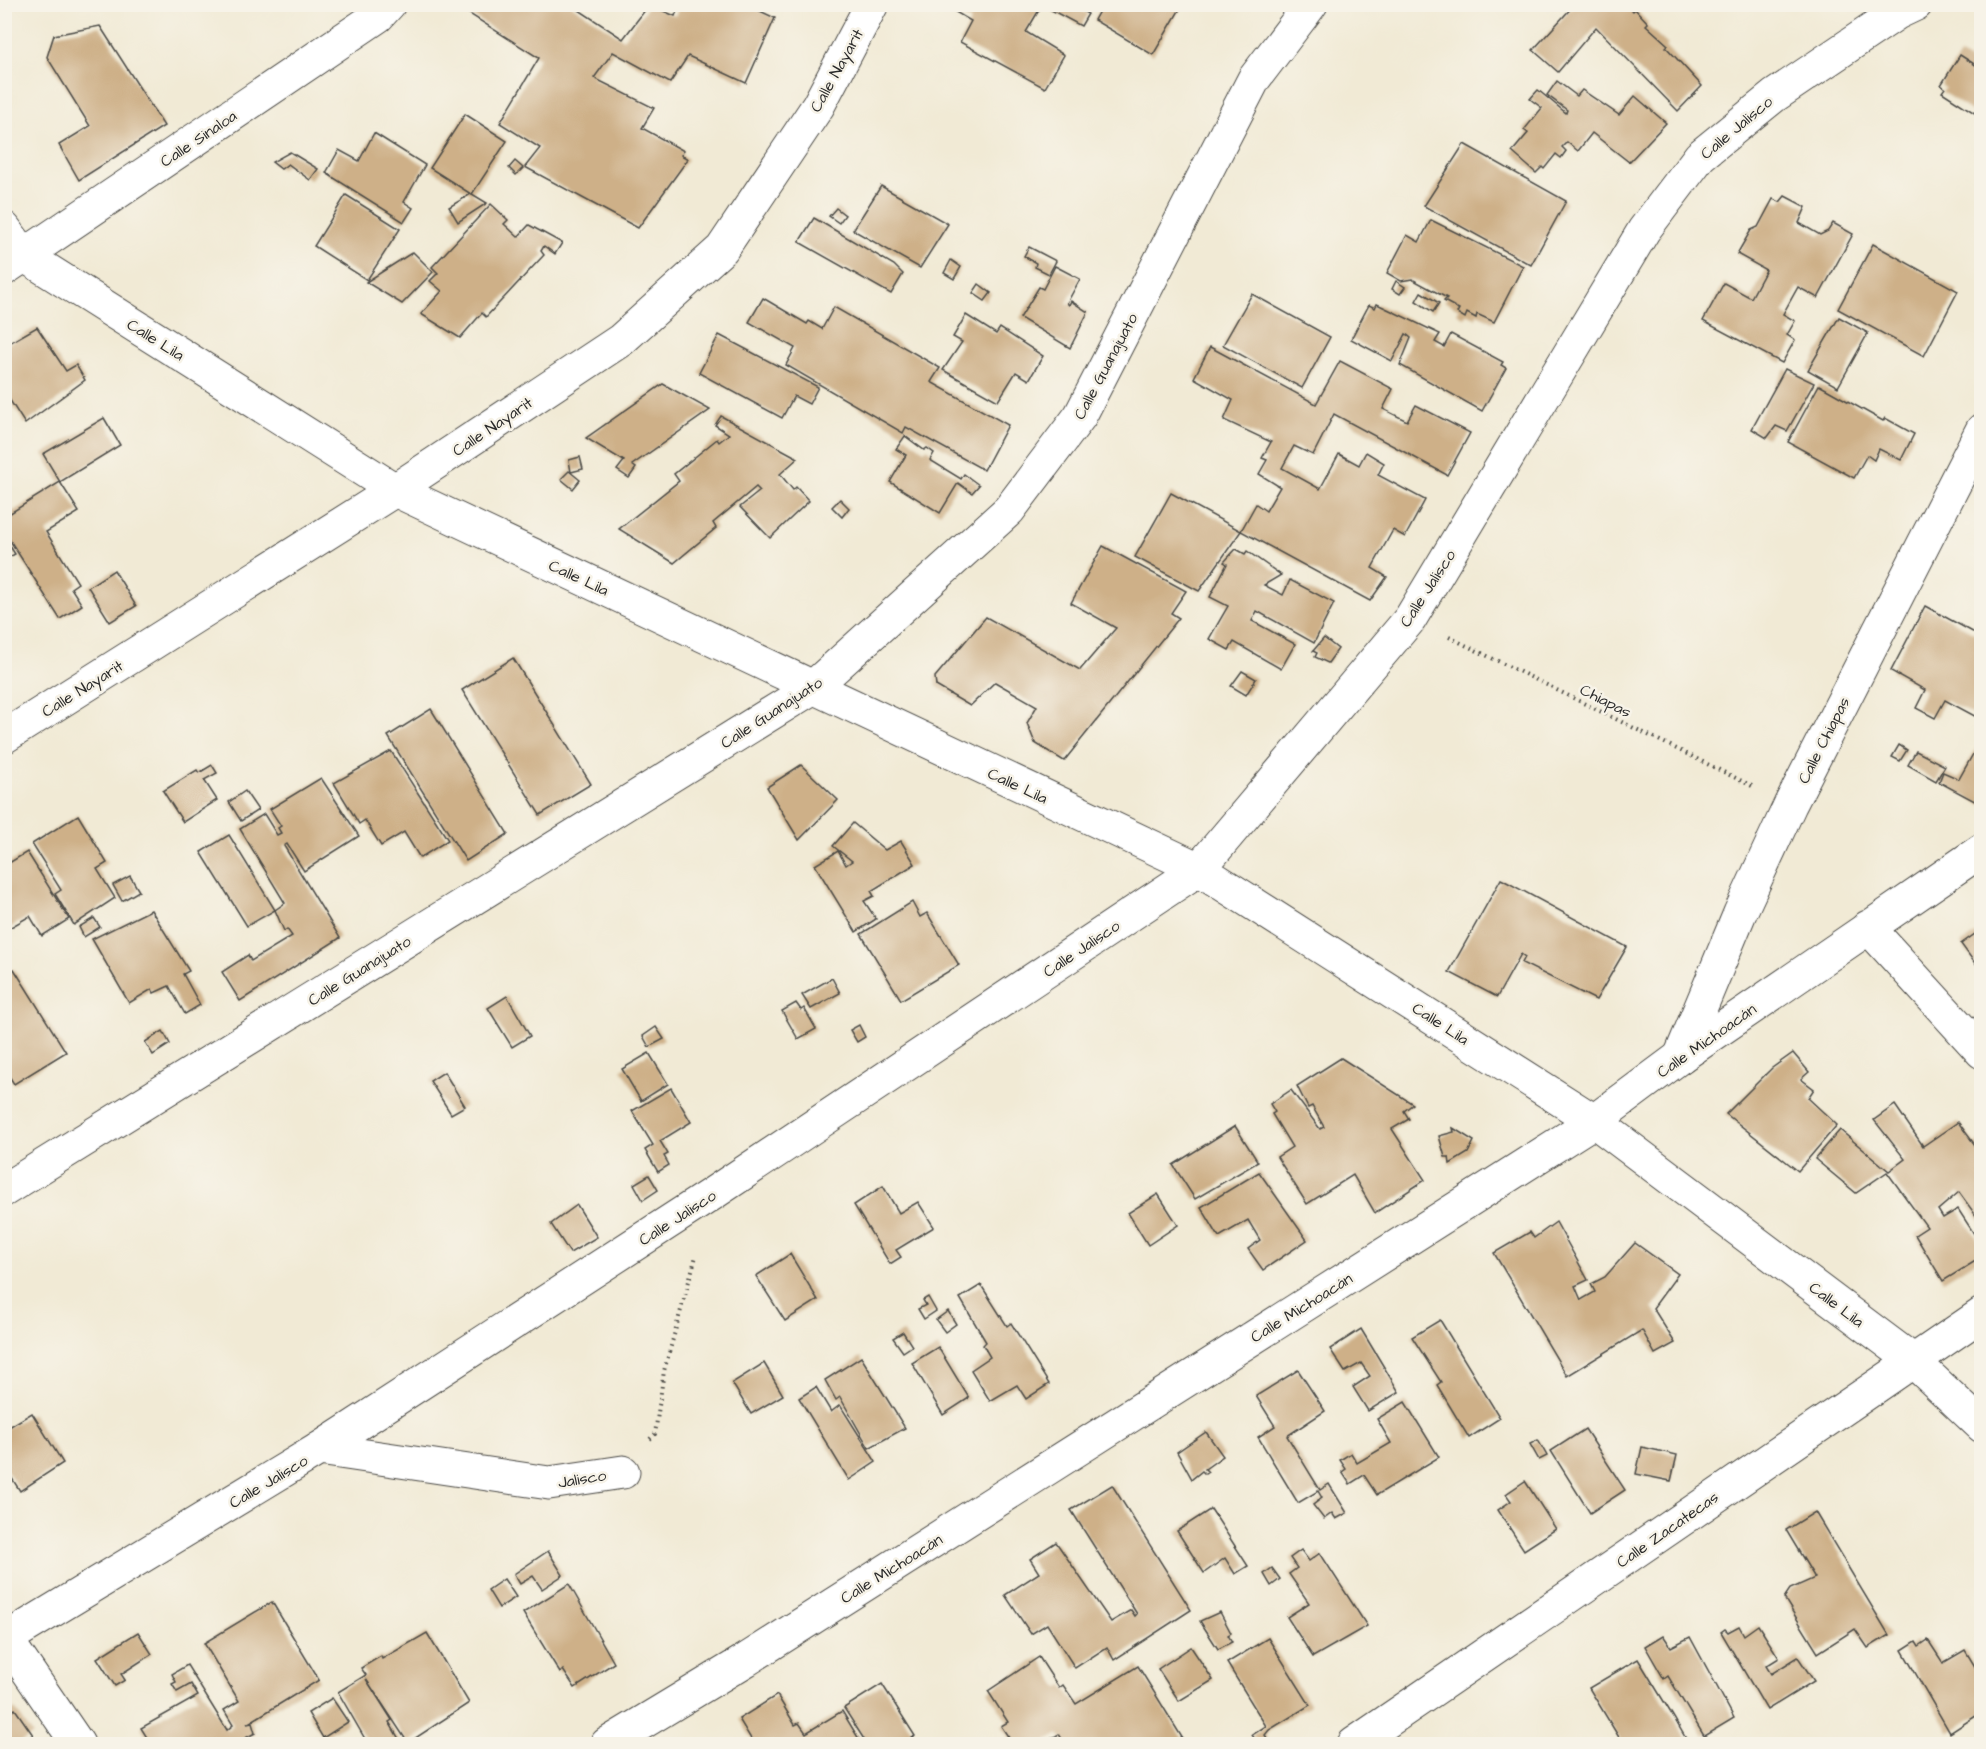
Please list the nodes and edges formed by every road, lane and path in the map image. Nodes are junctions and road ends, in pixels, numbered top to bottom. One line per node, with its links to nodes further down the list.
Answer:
1 (388, 4): 6 (street, Calle Sinaloa)
2 (872, 4): 8 (street, Calle Nayarit)
3 (1311, 4): 10 (street, Calle Guanajuato)
4 (1916, 4): 9 (street, Calle Jalisco)
5 (4, 228): 6 (street, Calle Lila)
6 (15, 263): 8 (street, Calle Lila)
7 (1982, 430): 12 (street, Calle Chiapas)
8 (395, 490): 10 (street, Calle Lila); 11 (street, Calle Nayarit)
9 (1410, 619): 12 (path, Chiapas); 14 (street, Calle Jalisco)
10 (812, 688): 14 (street, Calle Lila); 19 (street, Calle Guanajuato)
11 (4, 737)
12 (1790, 805): 17 (street, Calle Chiapas)
13 (1982, 850): 15 (street, Calle Michoacán)
14 (1199, 869): 18 (street, Calle Lila); 20 (street, Calle Jalisco)
15 (1868, 927): 16 (street); 17 (street, Calle Michoacán)
16 (1982, 1052)
17 (1680, 1057): 18 (street, Calle Michoacán)
18 (1594, 1121): 22 (street, Calle Lila); 28 (street, Calle Michoacán)
19 (4, 1191)
20 (712, 1194): 24 (street, Calle Jalisco); 25 (path, Jalisco)
21 (1982, 1314): 22 (street, Calle Zacatecas)
22 (1912, 1360): 23 (street, Calle Lila); 29 (street, Calle Zacatecas)
23 (1982, 1426)
24 (319, 1449): 25 (street, Jalisco); 26 (street, Calle Jalisco)
25 (623, 1472)
26 (5, 1639): 27 (street)
27 (78, 1744)
28 (607, 1744)
29 (1354, 1744)

